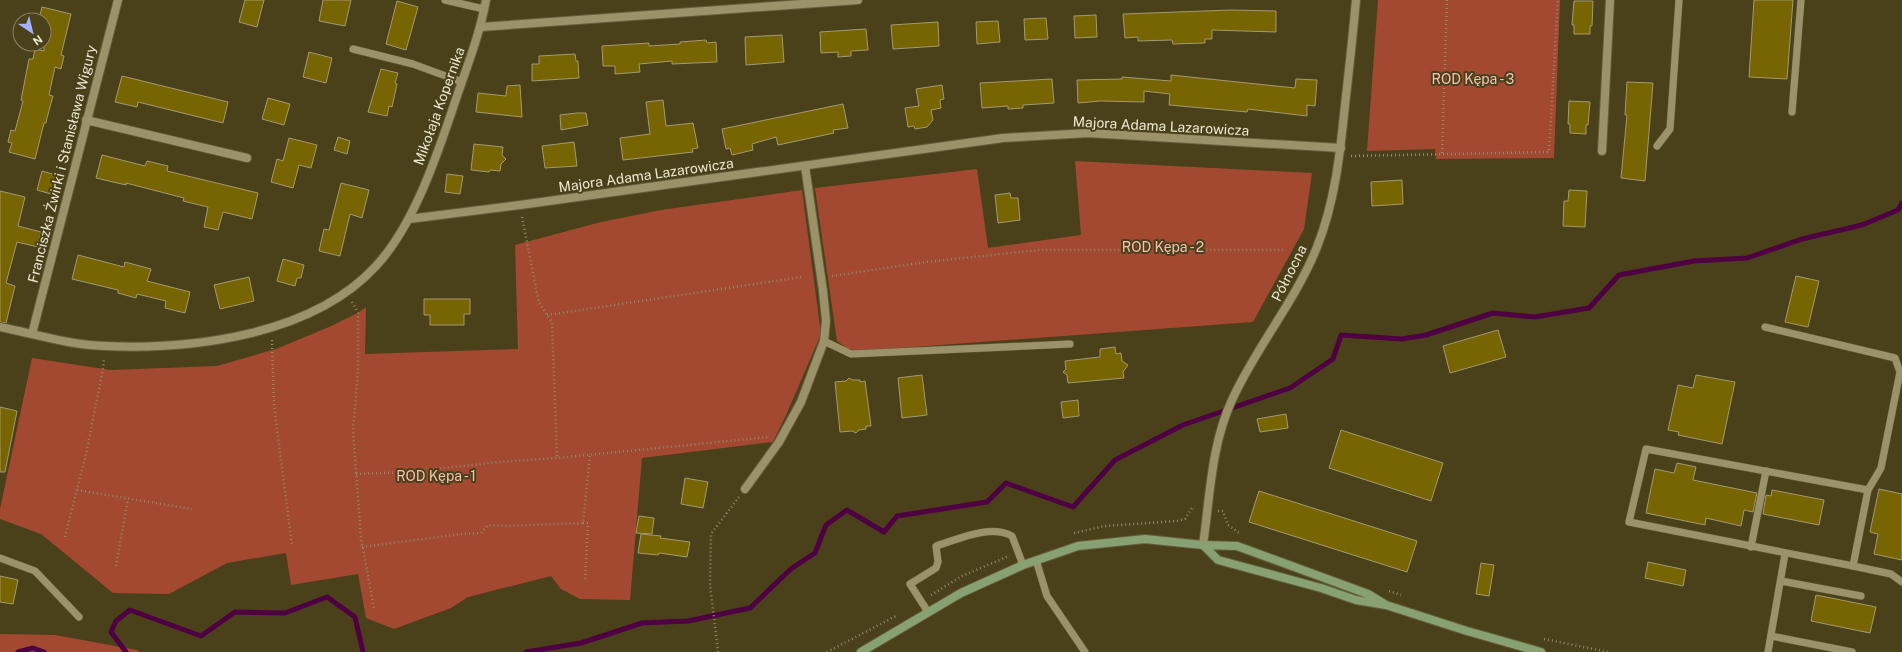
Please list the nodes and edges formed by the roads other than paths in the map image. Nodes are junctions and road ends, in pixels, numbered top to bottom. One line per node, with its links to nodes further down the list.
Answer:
1 (118, 0): 15 (street, Franciszka Żwirki i Stanisława Wigury)
2 (445, 0): 10 (lane)
3 (486, 0): 10 (street, Mikołaja Kopernika)
4 (858, 0): 9 (street)
5 (1356, 0): 18 (street, Północna)
6 (1610, 0): 17 (street)
7 (1679, 0): 16 (lane)
8 (1801, 0): 14 (lane)
9 (799, 2): 11 (street)
10 (484, 9): 11 (street, Mikołaja Kopernika)
11 (481, 27): 13 (street, Mikołaja Kopernika)
12 (352, 49): 13 (lane)
13 (462, 82): 21 (street, Mikołaja Kopernika)
14 (1792, 112)
15 (86, 120): 19 (street); 24 (street, Franciszka Żwirki i Stanisława Wigury)
16 (1657, 146)
17 (1602, 151)
18 (1340, 152): 20 (street, Majora Adama Lazarowicza); 30 (street, Północna)
19 (247, 158)
20 (805, 166): 21 (street, Majora Adama Lazarowicza); 25 (street)
21 (409, 219): 24 (street)
22 (0, 327): 24 (street)
23 (1765, 327): 29 (lane)
24 (32, 334)
25 (824, 341): 26 (lane); 28 (street)
26 (1070, 344)
27 (1766, 471): 29 (lane); 31 (lane); 31 (lane)
28 (745, 489)
29 (1868, 490): 36 (lane)
30 (1203, 545): 34 (street); 40 (street); 40 (street)
31 (1751, 547): 32 (lane)
32 (1785, 554): 36 (lane); 37 (lane)
33 (0, 558): 42 (lane)
34 (1036, 560): 35 (street); 45 (lane)
35 (1023, 564): 41 (street); 41 (lane)
36 (1853, 566): 38 (lane)
37 (1781, 581): 39 (lane); 43 (lane)
38 (1902, 582)
39 (1861, 596)
40 (1386, 605): 46 (street)
41 (928, 612): 44 (street)
42 (79, 617)
43 (1772, 636): 47 (lane); 48 (lane)
44 (861, 652)
45 (1085, 652)
46 (1540, 652)
47 (1768, 652)
48 (1852, 652)

